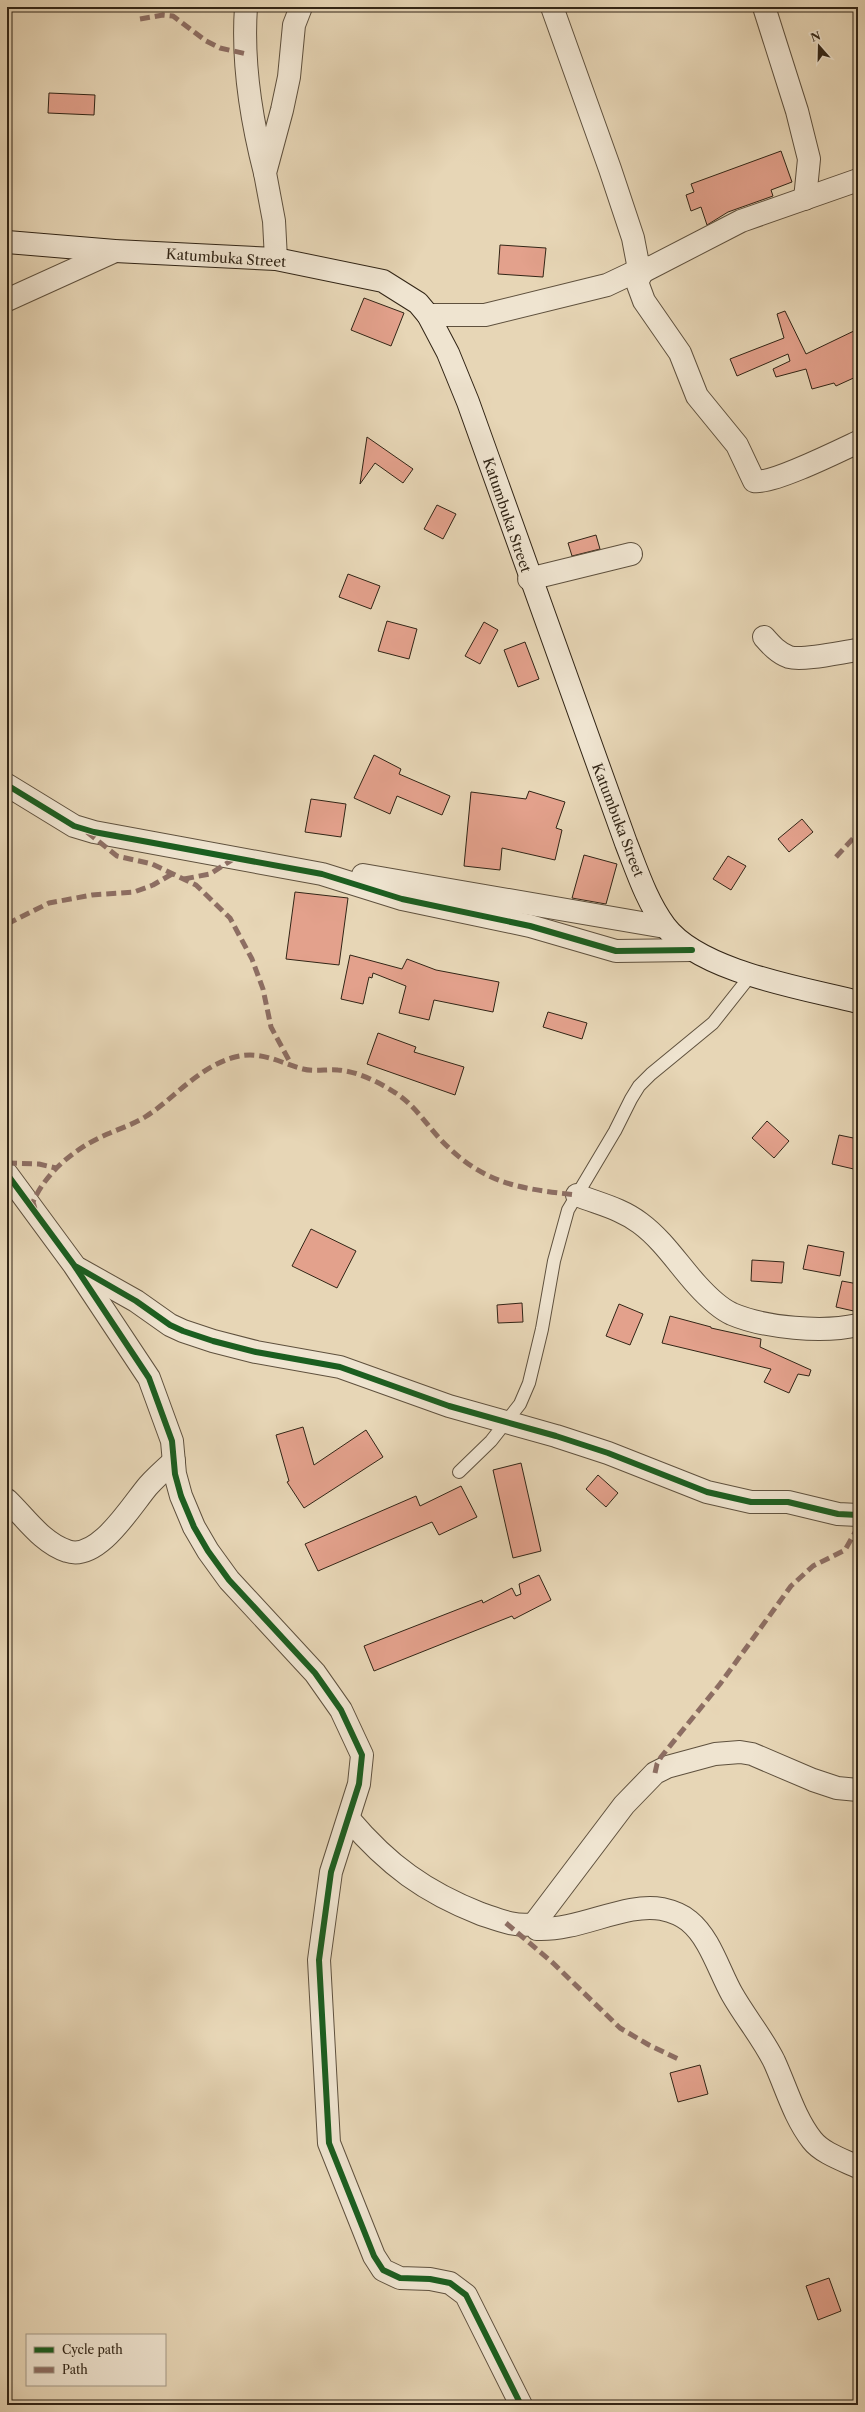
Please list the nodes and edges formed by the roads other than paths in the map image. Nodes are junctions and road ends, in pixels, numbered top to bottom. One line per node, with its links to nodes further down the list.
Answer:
1 (246, 7): 5 (street)
2 (301, 7): 5 (street)
3 (552, 7): 11 (street)
4 (764, 7): 7 (street)
5 (265, 173): 10 (street)
6 (858, 180): 7 (street)
7 (805, 200): 11 (street)
8 (7, 242): 9 (street, Katumbuka Street)
9 (115, 251): 10 (street, Katumbuka Street); 12 (street)
10 (276, 259): 13 (street, Katumbuka Street)
11 (645, 267): 13 (street); 14 (street)
12 (7, 300)
13 (428, 315): 16 (street, Katumbuka Street)
14 (858, 442)
15 (631, 554): 16 (street)
16 (530, 580): 20 (street, Katumbuka Street)
17 (764, 637): 18 (street)
18 (858, 650)
19 (7, 784): 20 (street); 21 (street)
20 (666, 927): 21 (street, Katumbuka Street)
21 (692, 950): 22 (street, Katumbuka Street)
22 (751, 975): 23 (street, Katumbuka Street); 25 (lane)
23 (858, 1002)
24 (7, 1174): 26 (street)
25 (576, 1195): 27 (street); 28 (lane)
26 (74, 1265): 28 (street); 29 (street)
27 (858, 1325)
28 (508, 1422): 30 (lane); 32 (street)
29 (174, 1461): 31 (street); 34 (street)
30 (459, 1472)
31 (7, 1500)
32 (858, 1515)
33 (858, 1790): 35 (street)
34 (349, 1819): 35 (street); 37 (street)
35 (534, 1924): 36 (street)
36 (858, 2167)
37 (521, 2405)

